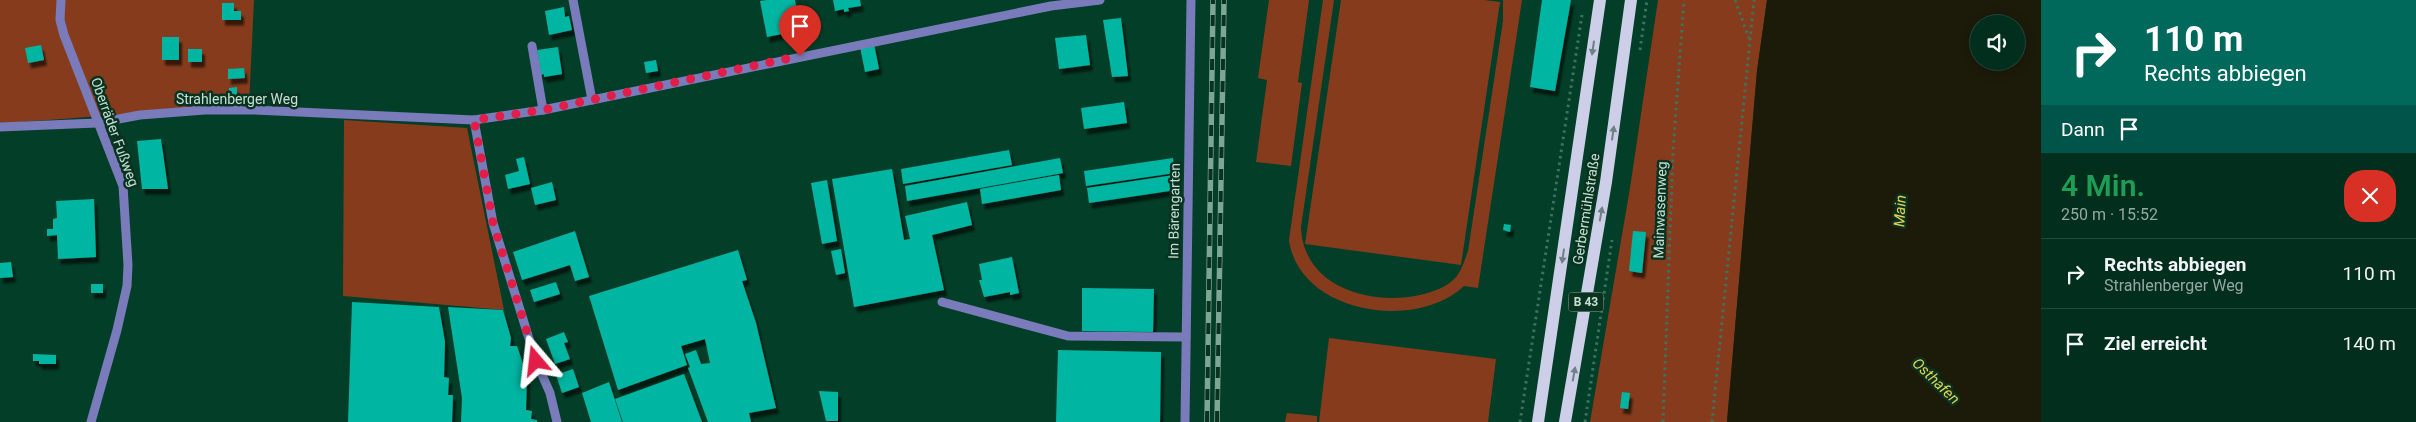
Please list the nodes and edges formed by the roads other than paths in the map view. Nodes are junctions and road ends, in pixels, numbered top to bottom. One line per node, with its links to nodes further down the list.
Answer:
1 (61, 0): 12 (lane, Oberräder Fußweg)
2 (573, 0): 9 (lane)
3 (1100, 0): 7 (lane, Strahlenberger Weg)
4 (1191, 0): 15 (lane, Im Bärengarten)
5 (1600, 0): 19 (main road, Gerbermühlstraße / B 43, one-way to 19)
6 (1631, 0): 20 (main road, Gerbermühlstraße / B 43, one-way to 6)
7 (1051, 3): 9 (lane, Strahlenberger Weg)
8 (532, 46): 10 (lane)
9 (592, 100): 10 (lane, Strahlenberger Weg)
10 (543, 110): 11 (lane, Strahlenberger Weg)
11 (474, 120): 12 (lane, Strahlenberger Weg); 17 (lane)
12 (97, 123): 13 (lane, Strahlenberger Weg); 16 (lane, Oberräder Fußweg)
13 (0, 127)
14 (942, 302): 15 (lane)
15 (1186, 337): 18 (lane, Im Bärengarten)
16 (91, 422)
17 (557, 422)
18 (1185, 422)
19 (1538, 422)
20 (1566, 422)

